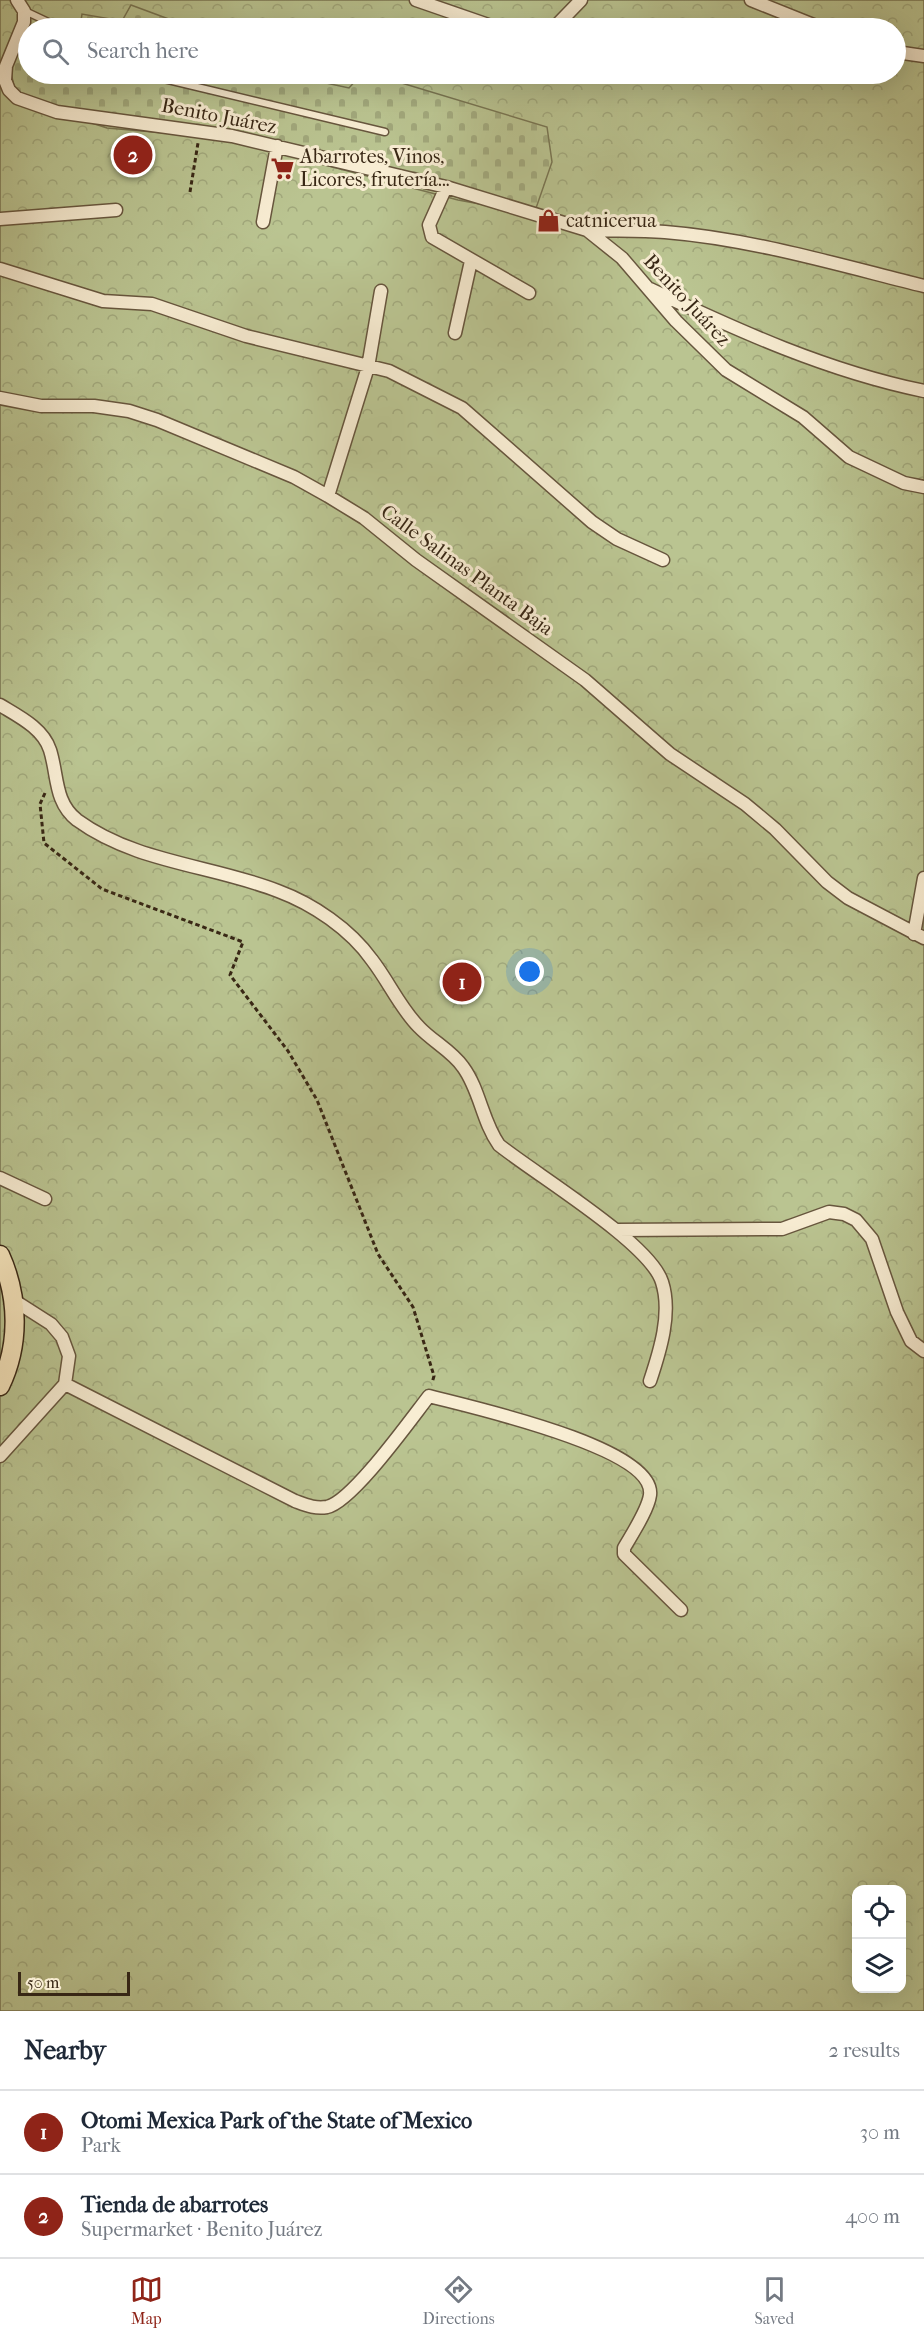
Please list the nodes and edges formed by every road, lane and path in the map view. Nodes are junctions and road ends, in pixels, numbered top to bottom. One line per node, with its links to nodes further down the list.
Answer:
1 (416, 0): 6 (street)
2 (581, 0): 7 (street)
3 (751, 0): 8 (street)
4 (21, 5): 5 (lane)
5 (44, 18)
6 (467, 18)
7 (564, 18)
8 (796, 18)
9 (18, 37): 13 (street, Benito Juárez)
10 (906, 53): 11 (street)
11 (924, 56)
12 (185, 84): 14 (lane)
13 (201, 130): 15 (street, Benito Juárez); 17 (path)
14 (385, 132)
15 (278, 146): 16 (street, Benito Juárez); 20 (street)
16 (446, 187): 21 (street, Benito Juárez); 22 (street)
17 (190, 192)
18 (116, 210): 19 (street)
19 (0, 219)
20 (263, 222)
21 (587, 230): 24 (street); 25 (street, Benito Juárez)
22 (471, 261): 27 (street); 28 (street)
23 (0, 269): 29 (street)
24 (924, 286)
25 (646, 287): 30 (street); 32 (street, Benito Juárez)
26 (381, 291): 29 (street)
27 (529, 293)
28 (455, 333)
29 (368, 367): 33 (street); 34 (street)
30 (924, 392)
31 (0, 398): 33 (street, Calle Salinas Planta Baja)
32 (924, 487)
33 (328, 496): 38 (street, Calle Salinas Planta Baja)
34 (663, 560)
35 (0, 705): 36 (street)
36 (53, 774): 41 (street); 45 (path)
37 (924, 878): 38 (street)
38 (919, 936)
39 (0, 1178): 40 (street)
40 (45, 1199)
41 (617, 1230): 44 (street); 46 (street)
42 (0, 1255): 43 (main road)
43 (15, 1301): 47 (street); 48 (main road)
44 (924, 1351)
45 (434, 1376)
46 (650, 1381)
47 (65, 1384): 49 (street); 50 (street)
48 (0, 1386)
49 (0, 1456)
50 (681, 1610)

